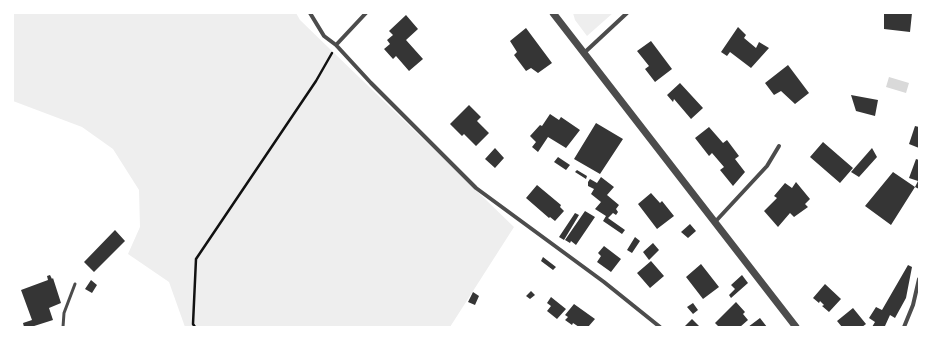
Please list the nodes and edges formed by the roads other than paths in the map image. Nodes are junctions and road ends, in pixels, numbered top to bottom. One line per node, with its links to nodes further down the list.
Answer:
1 (310, 13): 5 (street)
2 (366, 13): 5 (street)
3 (553, 13): 6 (street)
4 (627, 13): 6 (street)
5 (336, 46): 12 (street)
6 (584, 53): 8 (street)
7 (780, 146): 8 (street)
8 (715, 222): 13 (street)
9 (919, 280): 14 (street)
10 (74, 284): 11 (lane)
11 (63, 327)
12 (660, 327)
13 (796, 327)
14 (904, 327)

